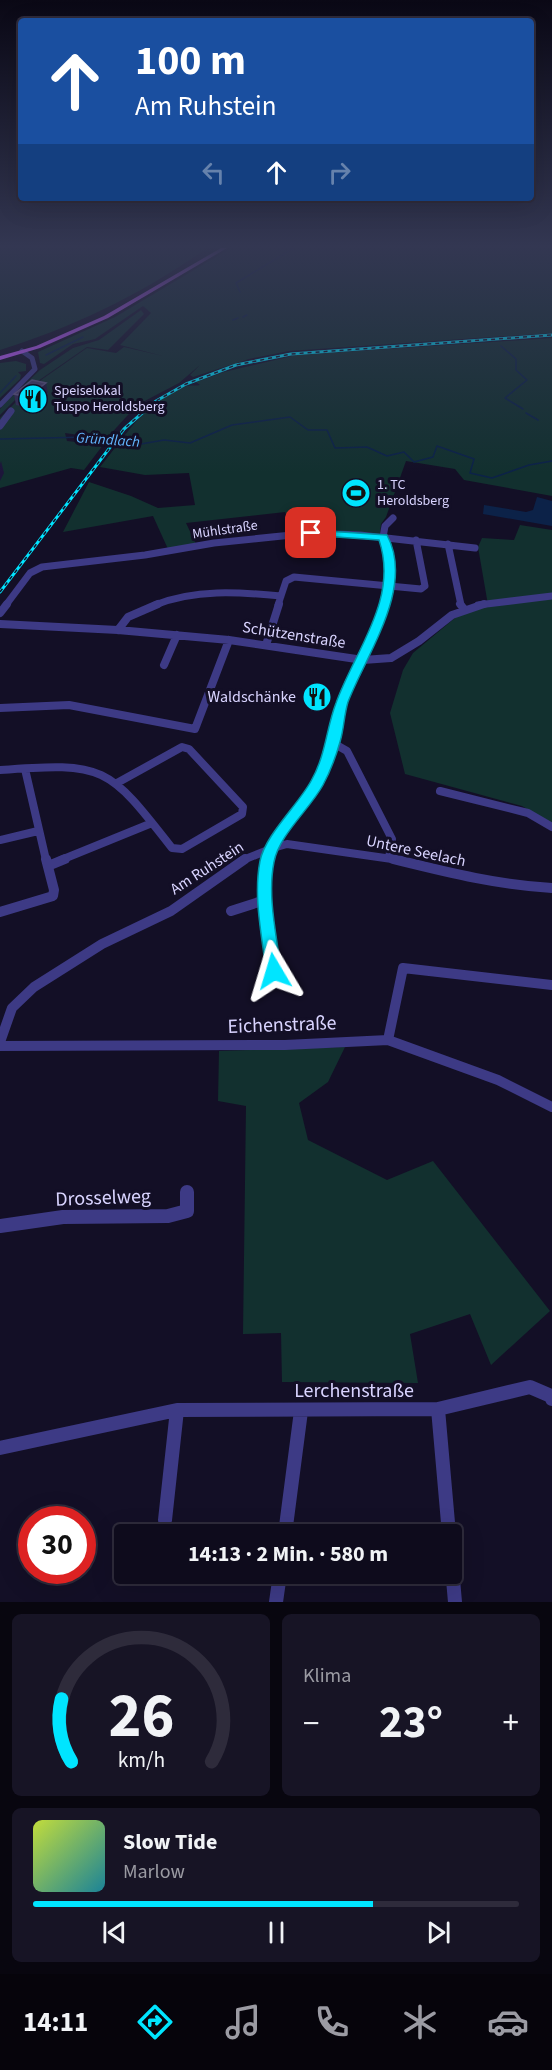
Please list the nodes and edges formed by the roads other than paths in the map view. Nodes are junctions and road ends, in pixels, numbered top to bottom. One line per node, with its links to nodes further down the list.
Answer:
1 (92, 323): 2 (main road)
2 (38, 346): 3 (main road); 5 (main road)
3 (19, 352): 4 (main road); 5 (street)
4 (0, 359): 5 (main road)
5 (30, 361): 6 (street)
6 (0, 405)
7 (11, 411): 8 (street)
8 (0, 426)
9 (393, 518): 10 (street)
10 (383, 537): 11 (street, Mühlstraße); 14 (street); 18 (street, Mühlstraße)
11 (416, 540): 12 (street, Mühlstraße); 14 (street)
12 (448, 544): 13 (street, Mühlstraße); 17 (street)
13 (476, 548)
14 (390, 586): 15 (street); 24 (street)
15 (281, 596): 20 (street); 23 (street)
16 (552, 596): 17 (street, Schützenstraße)
17 (464, 609): 24 (street, Schützenstraße)
18 (0, 613)
19 (0, 624): 20 (street, Schützenstraße)
20 (118, 630): 21 (street, Schützenstraße)
21 (177, 635): 22 (street, Schützenstraße); 25 (street)
22 (229, 640): 23 (street, Schützenstraße); 26 (street)
23 (266, 645): 24 (street, Schützenstraße)
24 (363, 660): 27 (street)
25 (164, 665)
26 (0, 708)
27 (333, 743): 36 (street); 37 (street)
28 (25, 769): 29 (street); 30 (street); 34 (street)
29 (0, 770)
30 (117, 783): 32 (street); 32 (street)
31 (440, 791): 33 (street)
32 (152, 823): 38 (street)
33 (552, 826)
34 (38, 831): 35 (street); 38 (street)
35 (0, 840)
36 (273, 848): 37 (street, Untere Seelach); 40 (street); 46 (street, Am Ruhstein)
37 (389, 858): 39 (street, Untere Seelach)
38 (48, 866): 41 (street)
39 (552, 888)
40 (265, 900): 42 (street); 43 (street)
41 (0, 912)
42 (231, 912)
43 (274, 971)
44 (552, 985): 45 (street)
45 (388, 1040): 46 (street, Eichenstraße); 47 (street, Eichenstraße)
46 (0, 1044)
47 (552, 1107)
48 (187, 1192): 49 (street, Drosselweg)
49 (0, 1226)
50 (552, 1399): 51 (street, Lerchenstraße)
51 (438, 1409): 53 (street, Lerchenstraße); 57 (street)
52 (177, 1410): 53 (street, Lerchenstraße); 54 (street, Lerchenstraße); 55 (street)
53 (301, 1411): 56 (street)
54 (0, 1448)
55 (165, 1520)
56 (286, 1524)
57 (447, 1524)
58 (279, 1584): 60 (street)
59 (453, 1584): 61 (street)
60 (276, 1602)
61 (454, 1602)

